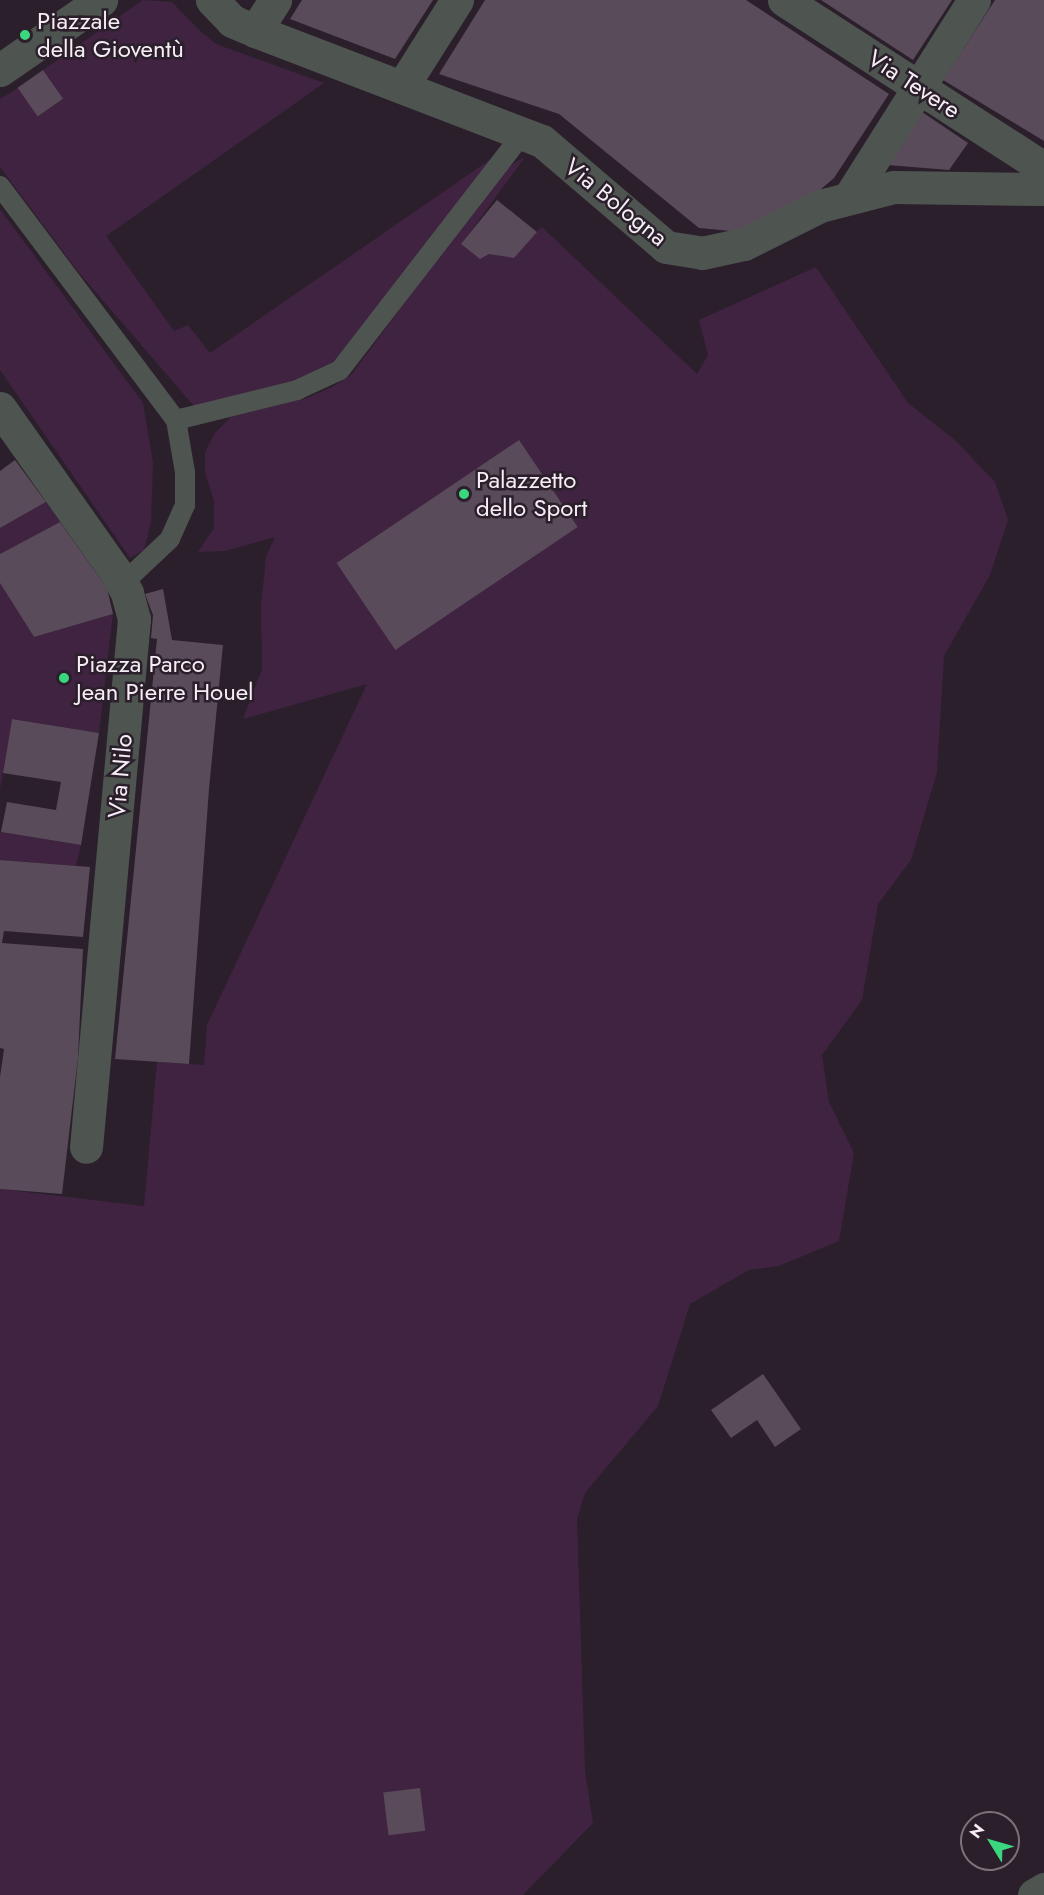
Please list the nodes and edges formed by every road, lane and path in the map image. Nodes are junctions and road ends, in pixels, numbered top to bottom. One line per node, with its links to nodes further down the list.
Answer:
1 (101, 0): 8 (street)
2 (212, 0): 7 (street, Via Bologna)
3 (275, 0): 7 (street)
4 (457, 0): 9 (street)
5 (784, 0): 10 (street, Via Tevere)
6 (974, 0): 10 (street)
7 (255, 31): 9 (street, Via Bologna)
8 (0, 70)
9 (402, 87): 11 (street, Via Bologna)
10 (919, 87): 12 (street, Via Tevere); 15 (street)
11 (523, 133): 15 (street, Via Bologna); 17 (lane)
12 (1044, 168)
13 (0, 186): 17 (lane)
14 (1044, 189): 15 (street, Via Bologna)
15 (850, 196)
16 (0, 408): 18 (street, Via Nilo)
17 (176, 420): 18 (lane)
18 (122, 584): 19 (street, Via Nilo)
19 (86, 1147)
20 (1044, 1890): 21 (street)
21 (1034, 1895)

